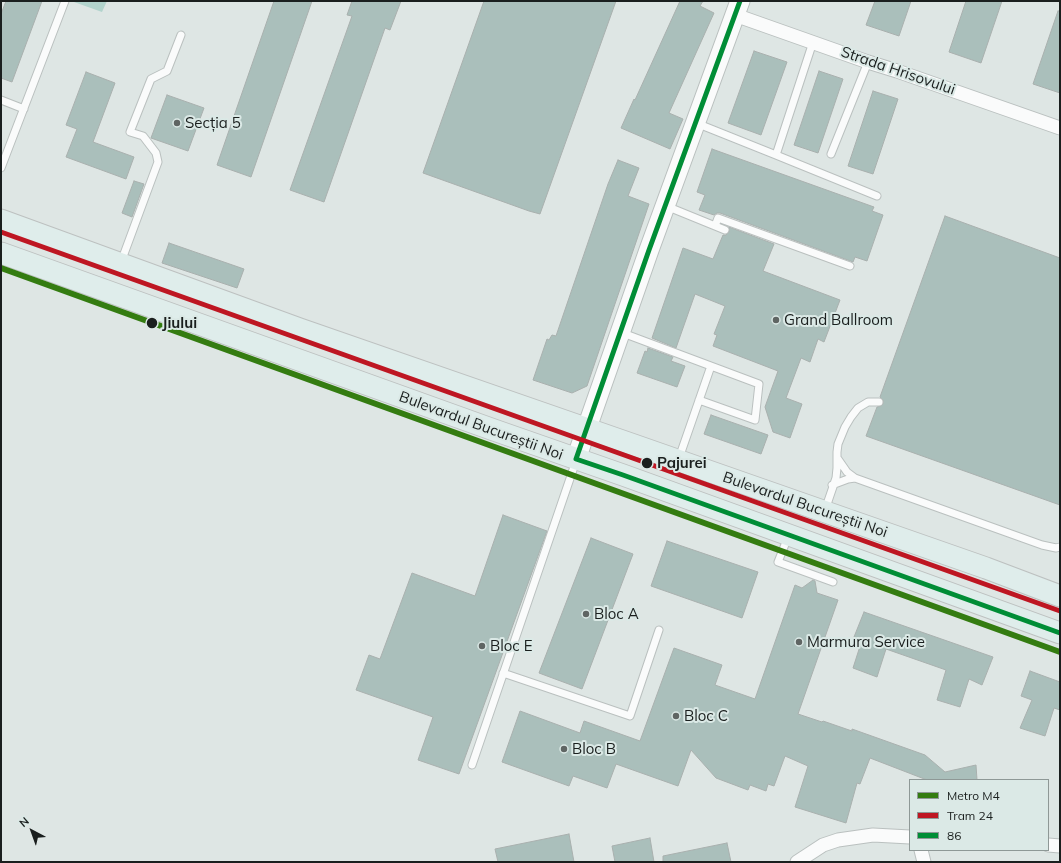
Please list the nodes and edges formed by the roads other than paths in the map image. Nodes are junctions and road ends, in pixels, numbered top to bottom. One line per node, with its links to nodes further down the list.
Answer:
1 (65, 1): 7 (lane)
2 (737, 8): 4 (street, Strada Hrisovului); 8 (street)
3 (181, 35): 19 (lane)
4 (813, 42): 5 (street, Strada Hrisovului); 11 (lane)
5 (868, 62): 9 (street, Strada Hrisovului); 10 (lane)
6 (1, 100): 7 (lane)
7 (24, 108): 12 (lane)
8 (695, 122): 11 (lane); 14 (street)
9 (1060, 128)
10 (831, 154)
11 (776, 155): 13 (lane)
12 (1, 168)
13 (877, 196)
14 (664, 206): 16 (lane); 22 (street)
15 (1, 220): 19 (main road, Bulevardul Bucureștii Noi)
16 (715, 226): 17 (lane); 20 (lane)
17 (725, 230)
18 (1, 253): 23 (main road, Bulevardul Bucureștii Noi)
19 (120, 264): 21 (main road, Bulevardul Bucureștii Noi)
20 (850, 266)
21 (300, 329): 23 (main road); 27 (main road, Bulevardul Bucureștii Noi)
22 (620, 332): 24 (lane); 27 (street)
23 (286, 355): 28 (main road, Bulevardul Bucureștii Noi)
24 (711, 366): 25 (lane); 25 (lane)
25 (700, 400): 30 (lane)
26 (879, 402): 29 (lane)
27 (586, 428): 28 (street); 30 (main road, Bulevardul Bucureștii Noi)
28 (576, 459): 34 (main road, Bulevardul Bucureștii Noi); 40 (lane)
29 (838, 459): 31 (lane); 32 (lane)
30 (678, 461): 33 (main road, Bulevardul Bucureștii Noi)
31 (855, 478): 32 (lane); 35 (lane)
32 (832, 485): 33 (lane)
33 (825, 512): 37 (main road, Bulevardul Bucureștii Noi)
34 (789, 535): 36 (lane); 39 (main road, Bulevardul Bucureștii Noi)
35 (1060, 547)
36 (833, 582)
37 (1060, 596)
38 (659, 630): 40 (lane)
39 (1060, 633)
40 (504, 673): 41 (lane)
41 (472, 766)
42 (909, 837): 46 (street)
43 (1049, 845): 44 (street)
44 (1060, 846)
45 (921, 851): 47 (street)
46 (797, 862)
47 (924, 862)

